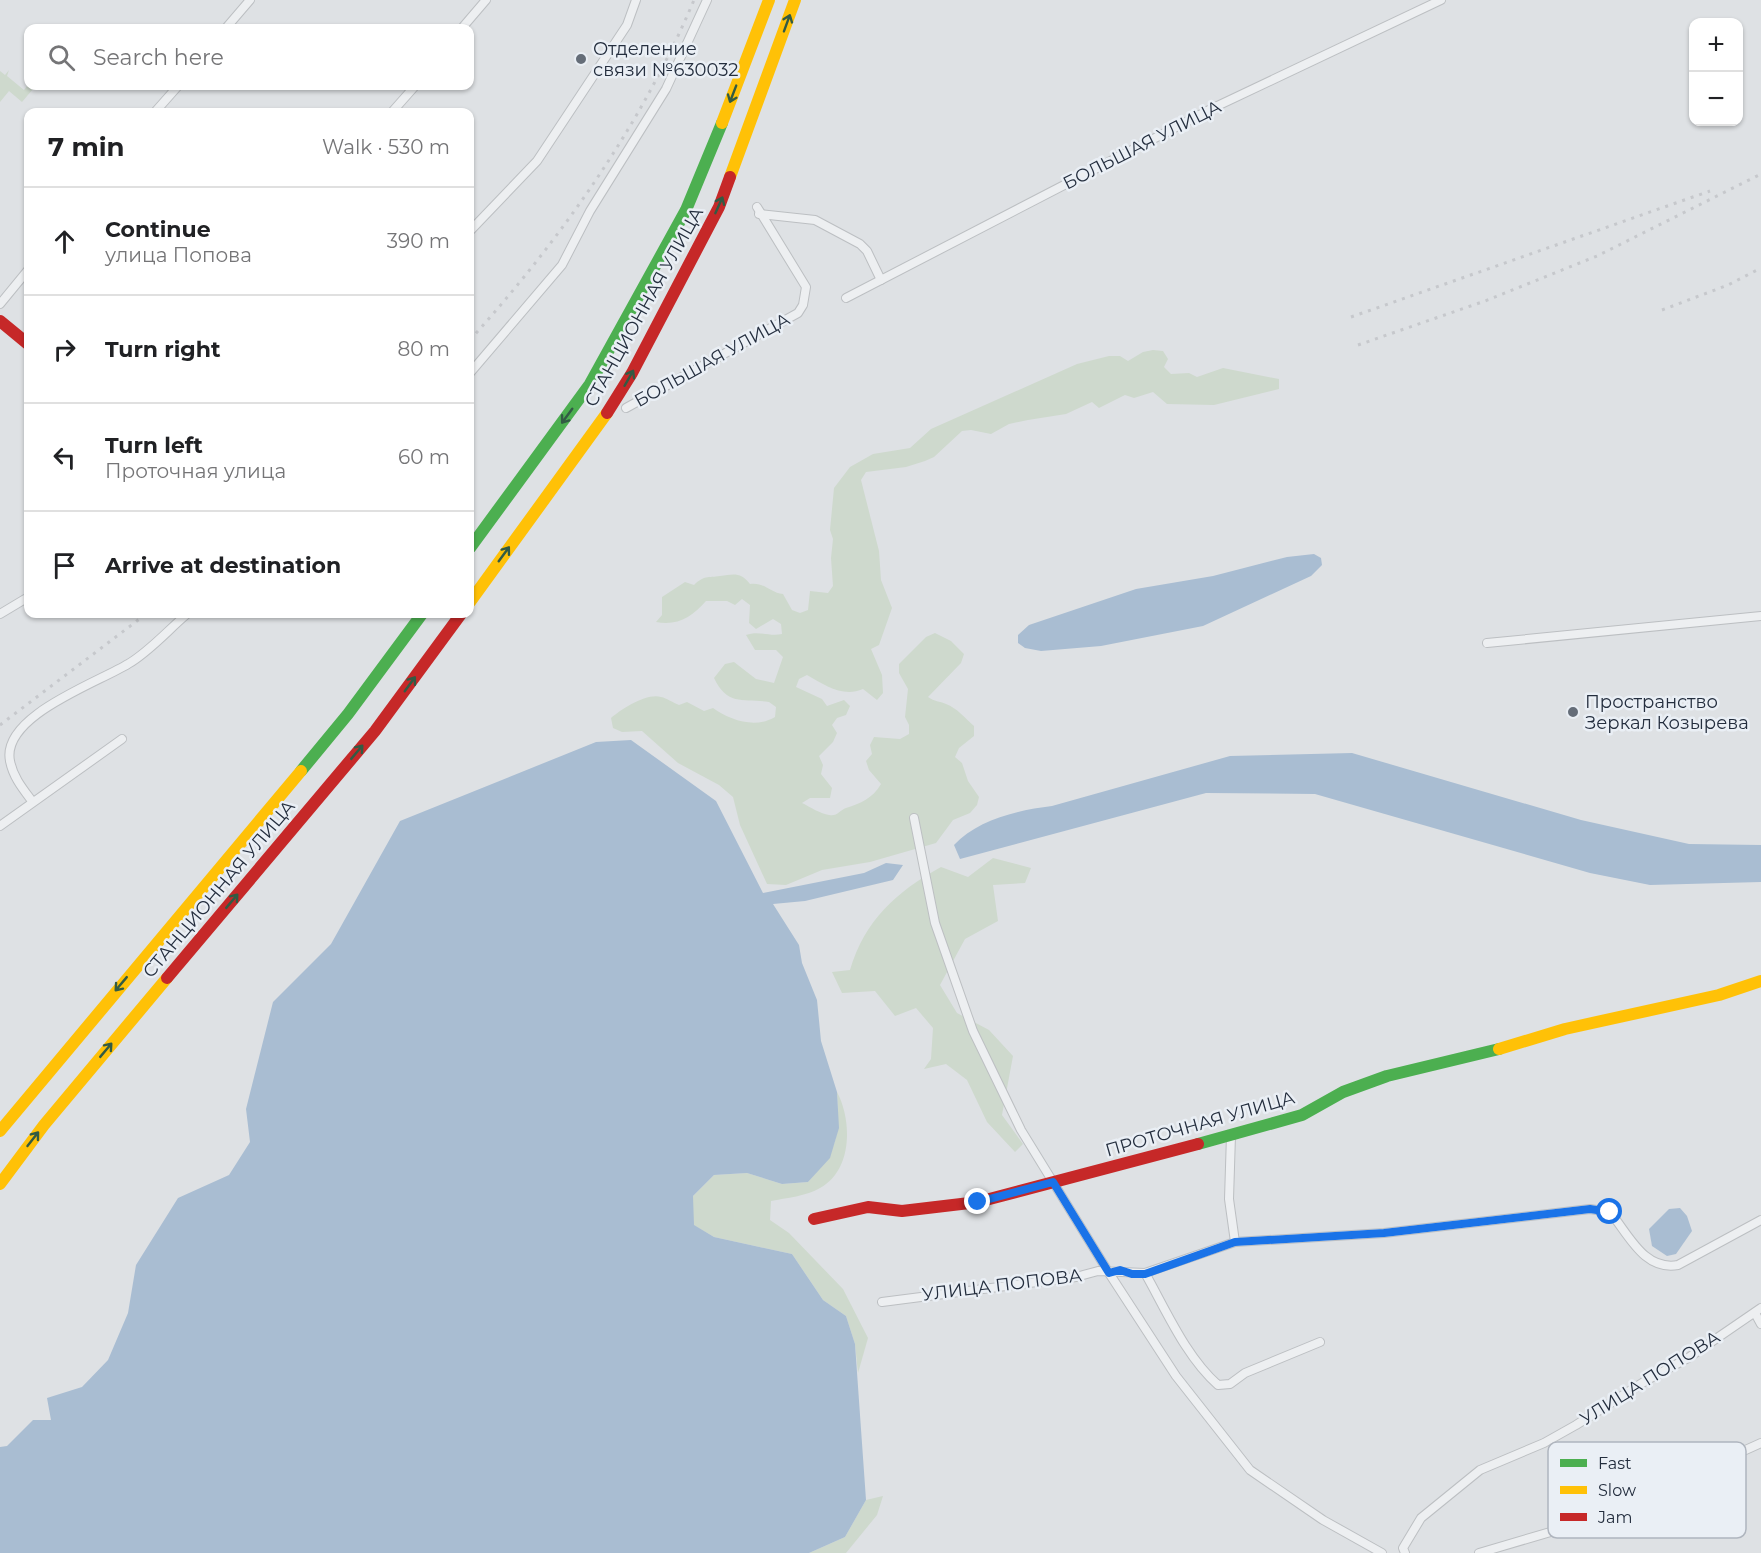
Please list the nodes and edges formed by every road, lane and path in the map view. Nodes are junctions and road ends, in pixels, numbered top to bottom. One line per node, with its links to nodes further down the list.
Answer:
1 (250, 0): 8 (street)
2 (486, 0): 9 (street)
3 (636, 0): 14 (street)
4 (707, 0): 21 (street)
5 (769, 0): 23 (main road, СТАНЦИОННАЯ УЛИЦА, one-way to 23)
6 (795, 0): 24 (main road, СТАНЦИОННАЯ УЛИЦА, one-way to 6)
7 (1441, 0): 16 (street, БОЛЬШАЯ УЛИЦА)
8 (229, 24)
9 (465, 24)
10 (174, 90): 12 (street)
11 (411, 90): 13 (street)
12 (159, 108)
13 (396, 108)
14 (474, 227)
15 (24, 275): 18 (street)
16 (881, 280): 17 (street, БОЛЬШАЯ УЛИЦА); 22 (street, БОЛЬШАЯ УЛИЦА)
17 (846, 298)
18 (0, 304)
19 (0, 321): 20 (main road)
20 (24, 341)
21 (474, 368)
22 (626, 408)
23 (474, 543)
24 (474, 597)
25 (24, 600): 26 (street)
26 (0, 614)
27 (1761, 616): 31 (street)
28 (182, 618): 33 (street)
29 (419, 618): 37 (main road, СТАНЦИОННАЯ УЛИЦА, one-way to 37)
30 (458, 618): 40 (main road, СТАНЦИОННАЯ УЛИЦА, one-way to 30)
31 (1487, 643)
32 (122, 739): 33 (street)
33 (32, 801): 35 (street)
34 (914, 818): 39 (street)
35 (0, 826)
36 (1761, 981): 38 (main road, ПРОТОЧНАЯ УЛИЦА)
37 (0, 1131)
38 (1232, 1135): 39 (main road, ПРОТОЧНАЯ УЛИЦА); 43 (street)
39 (1053, 1182): 41 (main road, ПРОТОЧНАЯ УЛИЦА); 44 (street)
40 (0, 1184)
41 (813, 1219)
42 (1761, 1220): 43 (street, УЛИЦА ПОПОВА)
43 (1235, 1242): 45 (street, УЛИЦА ПОПОВА)
44 (1109, 1273): 45 (street, УЛИЦА ПОПОВА); 46 (street, УЛИЦА ПОПОВА); 53 (street)
45 (1145, 1274): 49 (street)
46 (882, 1302)
47 (1758, 1310): 48 (street); 54 (street, УЛИЦА ПОПОВА)
48 (1761, 1324)
49 (1320, 1342)
50 (1761, 1443): 51 (street)
51 (1746, 1450)
52 (1548, 1533): 55 (street)
53 (1382, 1553)
54 (1404, 1553)
55 (1479, 1553)

